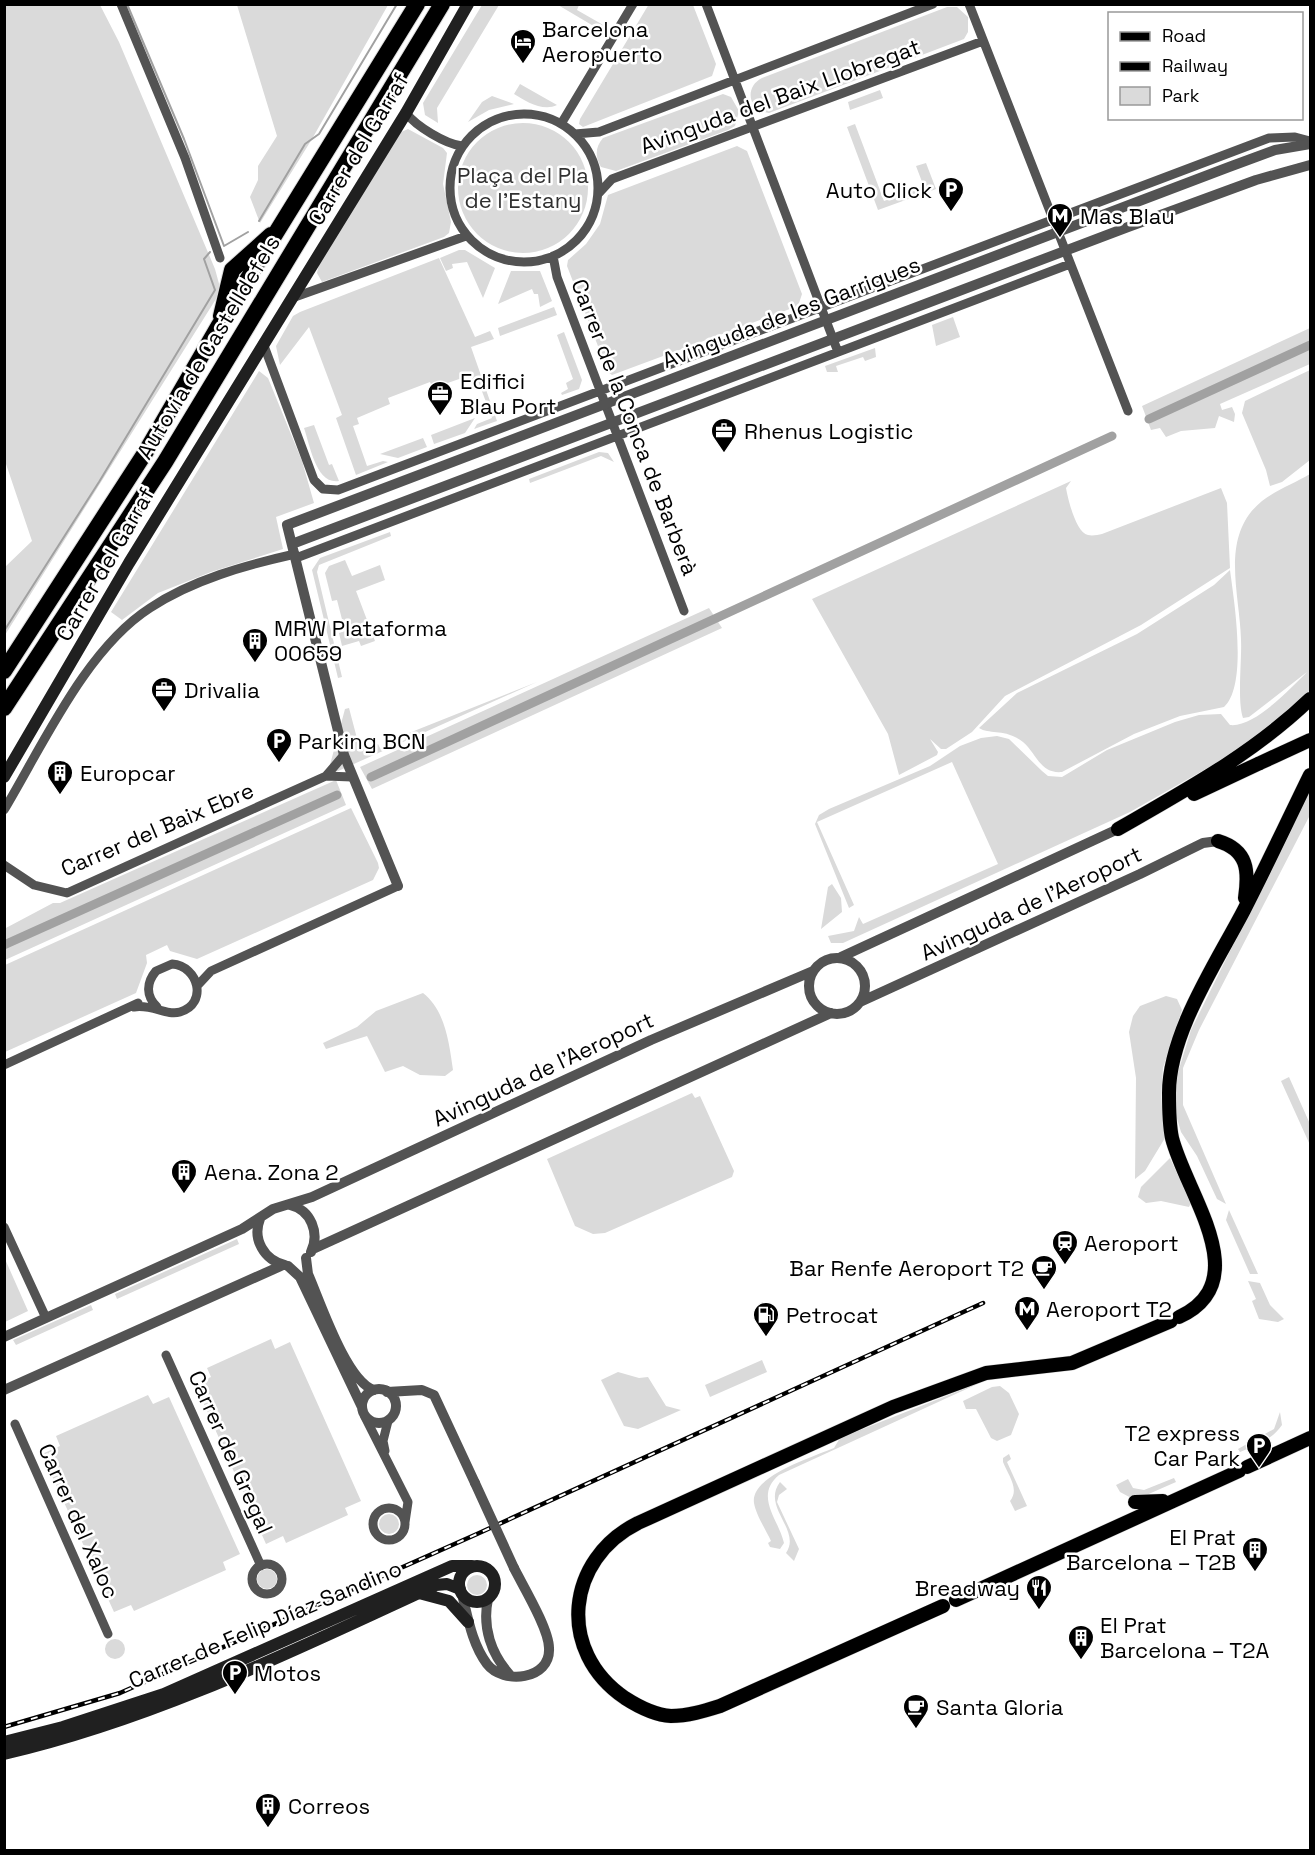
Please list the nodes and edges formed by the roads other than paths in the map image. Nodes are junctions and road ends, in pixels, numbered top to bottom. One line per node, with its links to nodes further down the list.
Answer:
1 (121, 4): 28 (street)
2 (417, 4): 21 (highway, Autovia de Castelldefels)
3 (442, 4): 11 (highway, Autovia de Castelldefels)
4 (456, 4): 11 (highway)
5 (468, 4): 13 (main road, Carrer del Garraf)
6 (633, 4): 14 (street)
7 (706, 4): 12 (street)
8 (933, 4): 12 (street, Avinguda del Baix Llobregat)
9 (969, 4): 10 (street)
10 (983, 41): 15 (street, Avinguda del Baix Llobregat); 22 (street)
11 (396, 80): 47 (highway, Autovia de Castelldefels)
12 (734, 80): 15 (street); 16 (street, Avinguda del Baix Llobregat)
13 (406, 113): 18 (street); 31 (main road, Carrer del Garraf)
14 (561, 124): 16 (street); 18 (street)
15 (753, 127): 20 (street, Avinguda del Baix Llobregat); 32 (street)
16 (575, 134): 20 (street)
17 (1311, 143): 22 (street, Avinguda de les Garrigues); 23 (street, Avinguda de les Garrigues)
18 (462, 146): 24 (street)
19 (1311, 165): 25 (street, Avinguda de les Garrigues)
20 (598, 195): 27 (street)
21 (290, 214): 26 (highway); 34 (highway, Autovia de Castelldefels)
22 (1053, 220): 23 (street); 32 (street, Avinguda de les Garrigues)
23 (1058, 232): 25 (street); 33 (street, Avinguda de les Garrigues)
24 (466, 236): 27 (street); 31 (street)
25 (1065, 251): 29 (street); 35 (street, Avinguda de les Garrigues)
26 (249, 254): 28 (highway); 30 (highway)
27 (553, 256): 38 (street, Carrer de la Conca de Barberà)
28 (220, 258): 30 (highway)
29 (1070, 264): 37 (street); 40 (street)
30 (227, 287): 34 (highway)
31 (292, 298): 36 (main road, Carrer del Garraf)
32 (821, 308): 33 (street); 38 (street, Avinguda de les Garrigues)
33 (826, 320): 35 (street); 39 (street, Avinguda de les Garrigues)
34 (218, 327): 45 (highway, Autovia de Castelldefels)
35 (833, 339): 37 (street); 41 (street, Avinguda de les Garrigues)
36 (263, 343): 38 (street, Avinguda de les Garrigues); 52 (main road, Carrer del Garraf)
37 (838, 352): 42 (street)
38 (600, 392): 39 (street, Carrer de la Conca de Barberà)
39 (605, 404): 41 (street, Carrer de la Conca de Barberà); 43 (street, Avinguda de les Garrigues)
40 (1128, 411)
41 (612, 423): 42 (street, Carrer de la Conca de Barberà); 43 (street, Avinguda de les Garrigues)
42 (617, 436): 43 (street); 44 (street, Carrer de la Conca de Barberà)
43 (294, 552): 49 (street); 54 (street)
44 (684, 611)
45 (4, 671)
46 (1311, 699): 55 (main road)
47 (4, 708)
48 (1311, 740): 55 (main road, bridge)
49 (344, 755): 50 (street, Carrer del Baix Ebre); 53 (street)
50 (326, 776): 53 (street, Carrer del Baix Ebre); 57 (street, Carrer del Baix Ebre)
51 (1311, 776): 59 (main road)
52 (4, 777)
53 (352, 777): 58 (street)
54 (4, 810)
55 (1118, 829): 60 (street, Avinguda de l'Aeroport)
56 (1218, 841): 59 (main road); 66 (street, Avinguda de l'Aeroport)
57 (4, 865)
58 (398, 886): 61 (street)
59 (1243, 912): 90 (main road)
60 (841, 957): 62 (street, Avinguda de l'Aeroport); 66 (street)
61 (211, 971): 63 (street); 64 (street)
62 (813, 971): 69 (street); 71 (street, Avinguda de l'Aeroport)
63 (192, 973): 64 (street); 65 (street)
64 (197, 986): 67 (street)
65 (148, 992): 67 (street); 68 (street)
66 (860, 1002): 69 (street, Avinguda de l'Aeroport)
67 (156, 1006): 68 (street)
68 (134, 1007): 70 (street)
69 (831, 1013): 74 (street, Avinguda de l'Aeroport)
70 (4, 1065)
71 (290, 1205): 72 (street, Avinguda de l'Aeroport); 74 (street)
72 (260, 1219): 75 (street); 76 (street, Avinguda de l'Aeroport)
73 (4, 1227): 76 (street)
74 (309, 1254): 75 (street, Avinguda de l'Aeroport); 80 (street)
75 (286, 1265): 79 (street, Avinguda de l'Aeroport); 84 (street)
76 (46, 1318): 77 (street, Avinguda de l'Aeroport)
77 (4, 1337)
78 (166, 1355): 94 (street, Carrer del Gregal)
79 (4, 1390)
80 (374, 1390): 82 (street); 84 (street)
81 (418, 1390): 82 (street); 83 (street); 101 (street, bridge)
82 (387, 1392): 83 (street)
83 (396, 1406): 85 (street)
84 (364, 1412): 85 (street); 88 (street)
85 (388, 1421): 88 (street)
86 (15, 1424): 100 (street, Carrer del Xaloc)
87 (1311, 1438): 90 (main road)
88 (386, 1456): 89 (street)
89 (404, 1494): 92 (street); 93 (street)
90 (1171, 1501): 91 (main road)
91 (1135, 1503)
92 (394, 1510): 93 (street); 93 (street)
93 (405, 1522)
94 (261, 1566)
95 (472, 1566): 96 (main road); 98 (main road); 102 (main road, Carrer de Felip Díaz Sandino)
96 (461, 1592): 97 (main road, Carrer de Felip Díaz Sandino); 98 (main road); 99 (street)
97 (419, 1593): 99 (main road); 103 (main road, Carrer de Felip Díaz Sandino)
98 (488, 1599): 101 (street)
99 (468, 1622): 101 (street)
100 (108, 1634)
101 (511, 1676)
102 (4, 1742)
103 (4, 1754)

